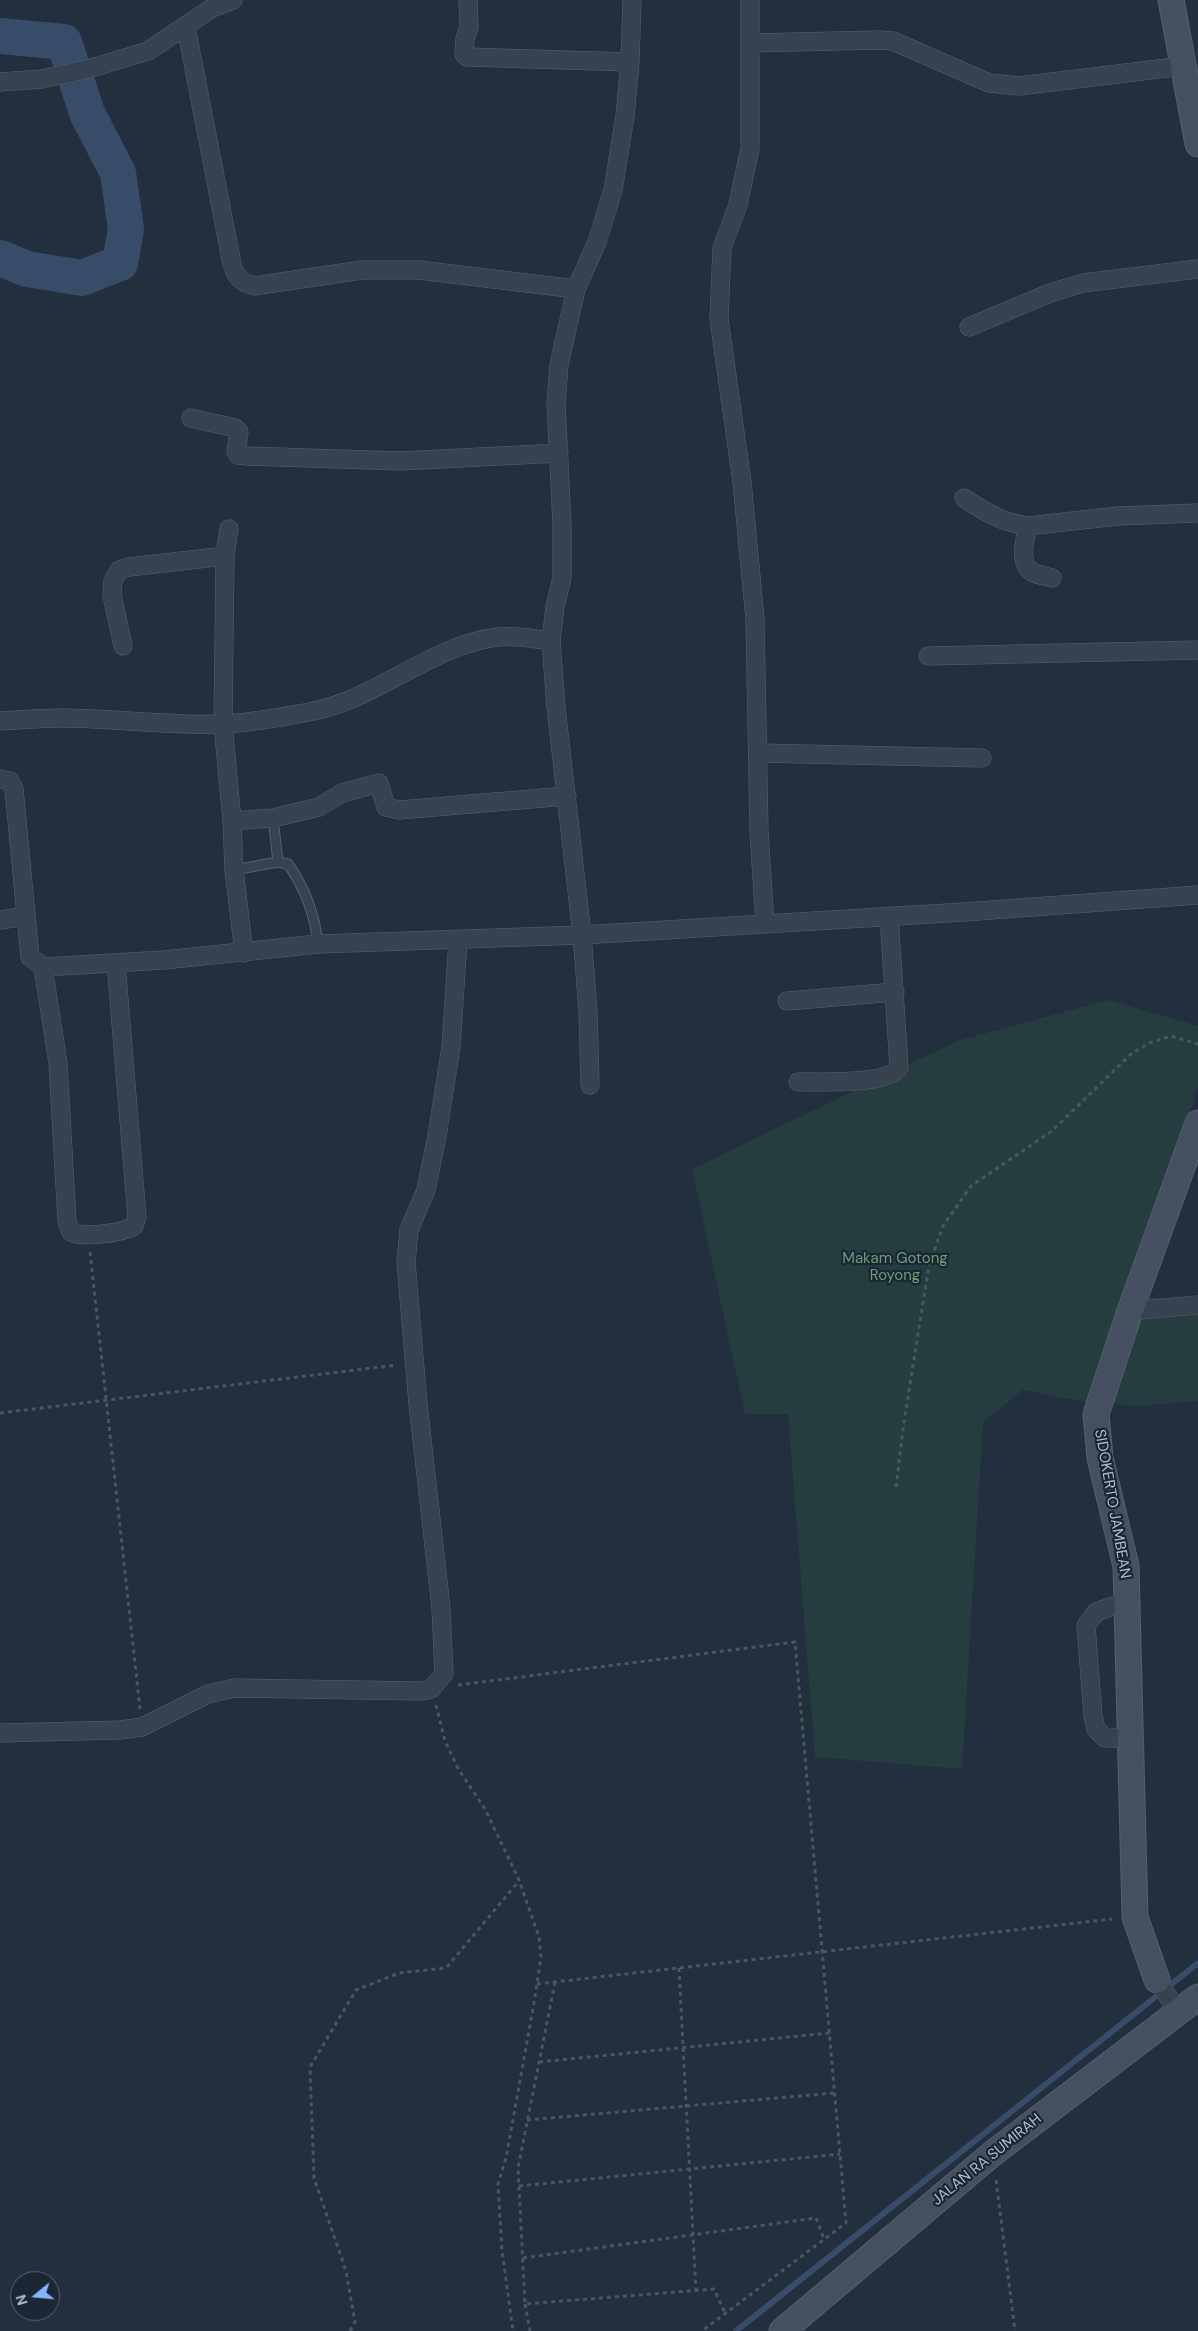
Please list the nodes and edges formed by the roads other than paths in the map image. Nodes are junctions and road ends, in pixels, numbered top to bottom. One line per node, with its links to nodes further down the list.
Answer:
1 (233, 0): 6 (street)
2 (468, 0): 8 (street)
3 (632, 0): 8 (street)
4 (750, 0): 7 (street)
5 (1171, 0): 9 (street)
6 (186, 27): 10 (street); 13 (street)
7 (750, 43): 9 (street); 29 (street)
8 (630, 62): 13 (street)
9 (1183, 66): 11 (street)
10 (0, 82)
11 (1198, 144)
12 (1198, 269): 14 (street)
13 (576, 289): 16 (street)
14 (969, 327)
15 (191, 418): 16 (street)
16 (559, 453): 23 (street)
17 (964, 498): 19 (street)
18 (1198, 512): 19 (street)
19 (1028, 526): 22 (street)
20 (229, 529): 21 (street)
21 (225, 556): 24 (street); 28 (street)
22 (1052, 578)
23 (551, 641): 28 (street); 32 (street)
24 (122, 646)
25 (1198, 650): 26 (street)
26 (928, 656)
27 (0, 721): 28 (street)
28 (223, 724): 34 (street)
29 (759, 753): 30 (street); 41 (street)
30 (982, 758)
31 (0, 779): 38 (street)
32 (567, 796): 33 (street); 42 (street)
33 (273, 818): 34 (street); 35 (lane)
34 (232, 821): 36 (street)
35 (278, 862): 36 (lane); 44 (lane)
36 (234, 870): 45 (street)
37 (1198, 895): 39 (street)
38 (26, 916): 40 (street); 47 (street)
39 (890, 916): 41 (street); 48 (street)
40 (0, 920)
41 (765, 924): 42 (street)
42 (582, 936): 43 (street); 51 (street)
43 (458, 940): 44 (street); 56 (street)
44 (318, 944): 45 (street)
45 (244, 953): 46 (street)
46 (116, 963): 47 (street); 47 (street)
47 (43, 967)
48 (894, 992): 49 (street); 50 (street)
49 (787, 1000)
50 (798, 1082)
51 (590, 1085)
52 (1198, 1123): 54 (street, SIDOKERTO JAMBEAN)
53 (1198, 1305): 54 (street)
54 (1130, 1311): 55 (street, SIDOKERTO JAMBEAN)
55 (1127, 1601): 57 (street, SIDOKERTO JAMBEAN); 57 (street)
56 (0, 1733)
57 (1130, 1738): 59 (street, SIDOKERTO JAMBEAN)
58 (1198, 1997): 59 (street, JALAN RA SUMIRAH)
59 (1168, 1998): 60 (street, JALAN RA SUMIRAH)
60 (782, 2331)

